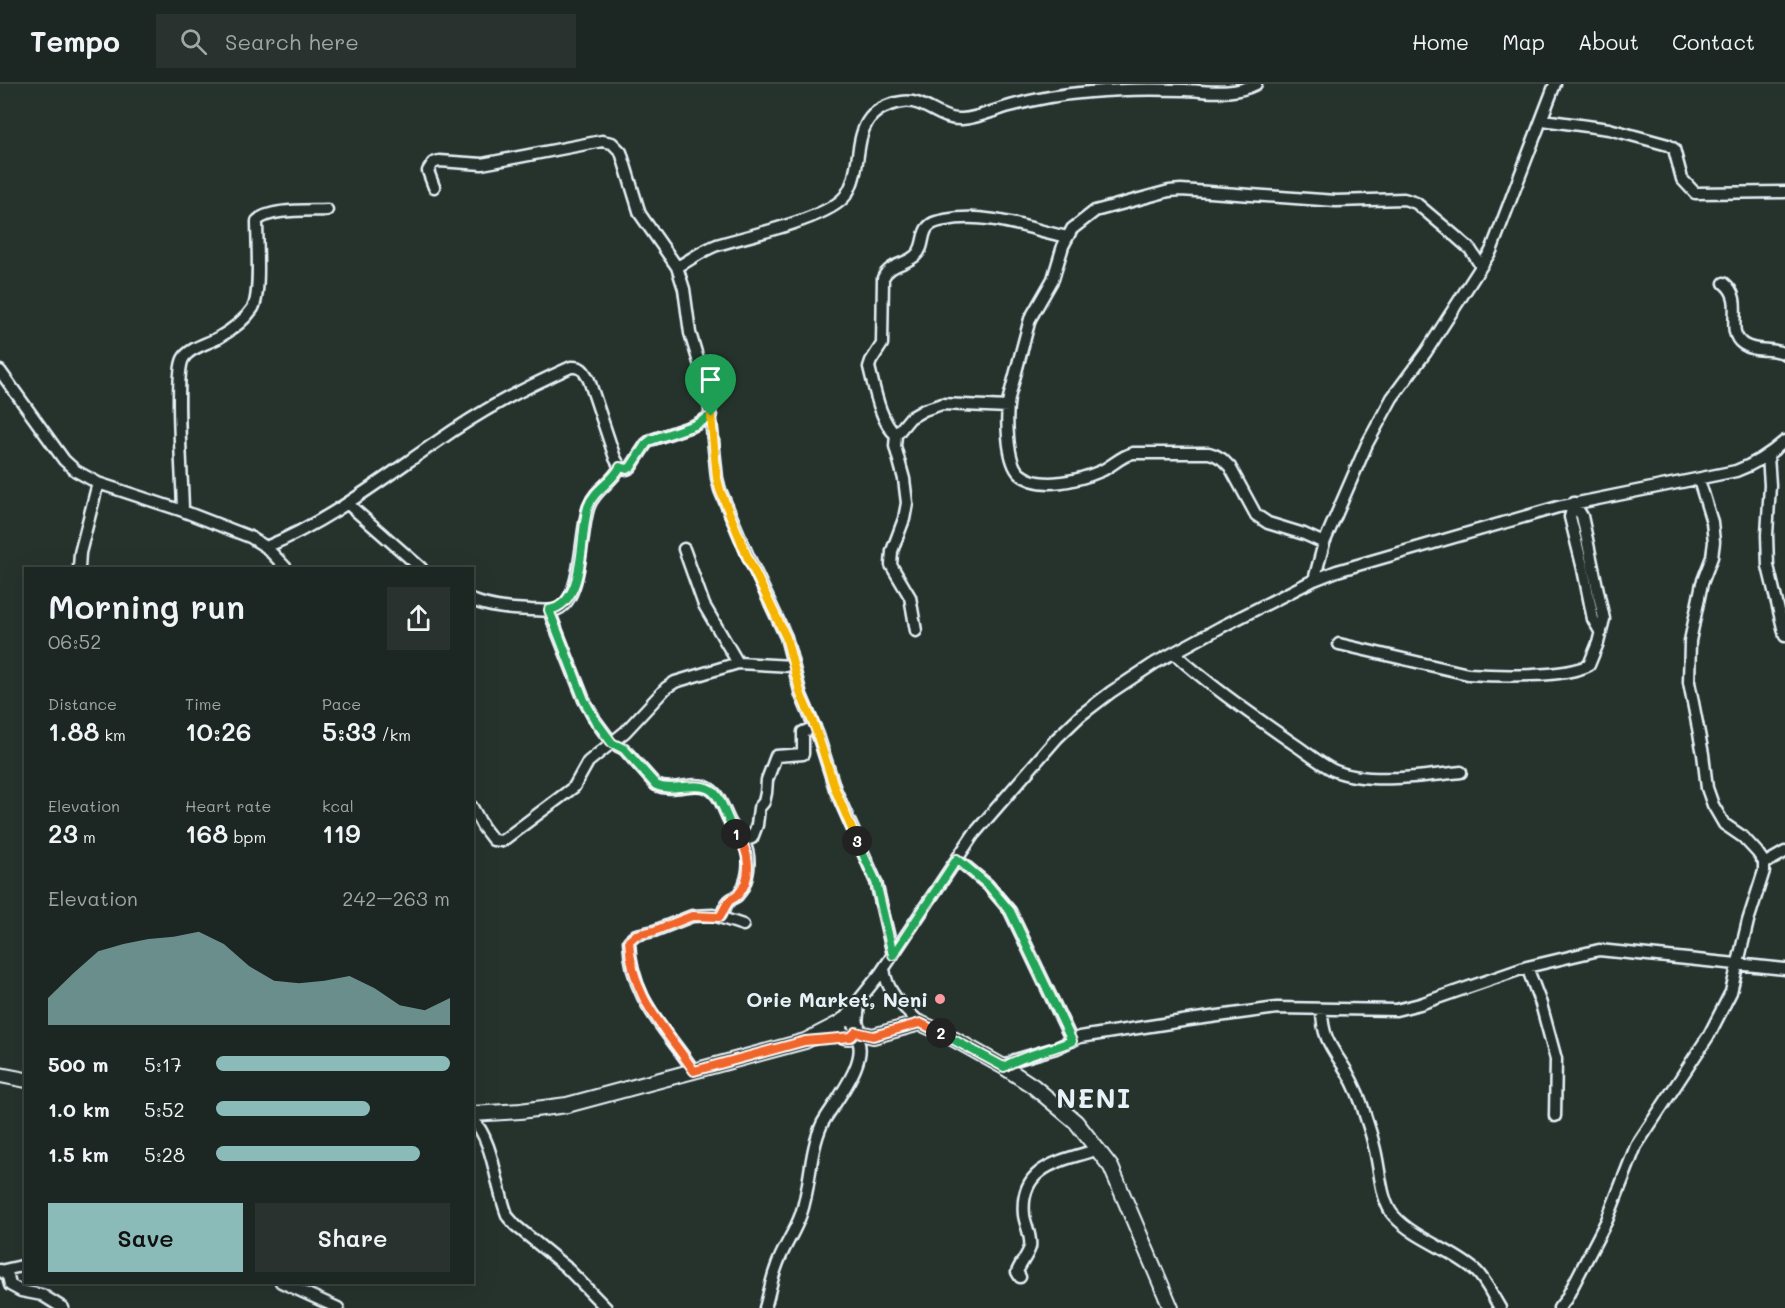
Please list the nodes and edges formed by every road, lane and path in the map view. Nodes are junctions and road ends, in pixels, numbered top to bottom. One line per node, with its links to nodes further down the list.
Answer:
1 (1256, 84): 9 (street)
2 (1556, 84): 3 (street)
3 (1542, 120): 5 (street); 8 (street)
4 (434, 187): 9 (street)
5 (1785, 192)
6 (327, 210): 23 (street)
7 (1067, 237): 8 (street); 13 (street); 15 (street)
8 (1481, 266): 24 (street)
9 (677, 267): 14 (street)
10 (1724, 283): 11 (street)
11 (1785, 354)
12 (0, 371): 20 (street)
13 (1008, 407): 15 (street); 24 (street)
14 (711, 416): 18 (street); 38 (street)
15 (896, 435): 33 (street)
16 (1785, 441): 17 (street)
17 (1768, 456): 19 (street); 34 (street)
18 (620, 467): 22 (street); 32 (street)
19 (1699, 480): 21 (street); 46 (street)
20 (98, 483): 23 (street); 27 (street)
21 (1574, 503): 30 (street); 35 (street)
22 (348, 504): 25 (street); 29 (street)
23 (183, 511): 25 (street)
24 (1324, 543): 30 (street)
25 (266, 547): 28 (street)
26 (684, 549): 37 (street)
27 (80, 567)
28 (285, 567)
29 (420, 567)
30 (1314, 580): 36 (street)
31 (474, 601): 32 (street)
32 (549, 610): 40 (street)
33 (916, 631)
34 (1785, 636)
35 (1339, 644)
36 (1174, 652): 41 (street); 45 (street)
37 (738, 663): 38 (street); 40 (street)
38 (792, 666): 39 (street)
39 (815, 727): 43 (street); 49 (street)
40 (612, 743): 42 (street); 43 (street)
41 (1461, 772)
42 (474, 811)
43 (742, 841): 47 (street)
44 (1785, 852): 46 (street)
45 (957, 859): 49 (street); 57 (street)
46 (1764, 864): 50 (street)
47 (720, 917): 48 (street); 59 (street)
48 (743, 925)
49 (893, 955): 52 (street)
50 (1738, 963): 51 (street); 53 (street); 76 (street)
51 (1527, 967): 54 (street); 63 (street)
52 (884, 968): 55 (street); 56 (street)
53 (1785, 969)
54 (1322, 1010): 57 (street); 75 (street)
55 (920, 1023): 56 (main road); 58 (main road)
56 (849, 1028): 59 (main road); 73 (street)
57 (1072, 1041): 58 (street)
58 (1004, 1067): 65 (main road)
59 (694, 1071): 62 (main road)
60 (0, 1076): 61 (main road)
61 (24, 1080)
62 (474, 1116)
63 (1555, 1116)
64 (474, 1119): 72 (street)
65 (1099, 1149): 68 (street); 74 (main road)
66 (24, 1266): 67 (street)
67 (0, 1271): 70 (street)
68 (1020, 1277)
69 (285, 1284): 71 (street)
70 (63, 1308)
71 (338, 1308)
72 (606, 1308)
73 (765, 1308)
74 (1171, 1308)
75 (1500, 1308)
76 (1559, 1308)

